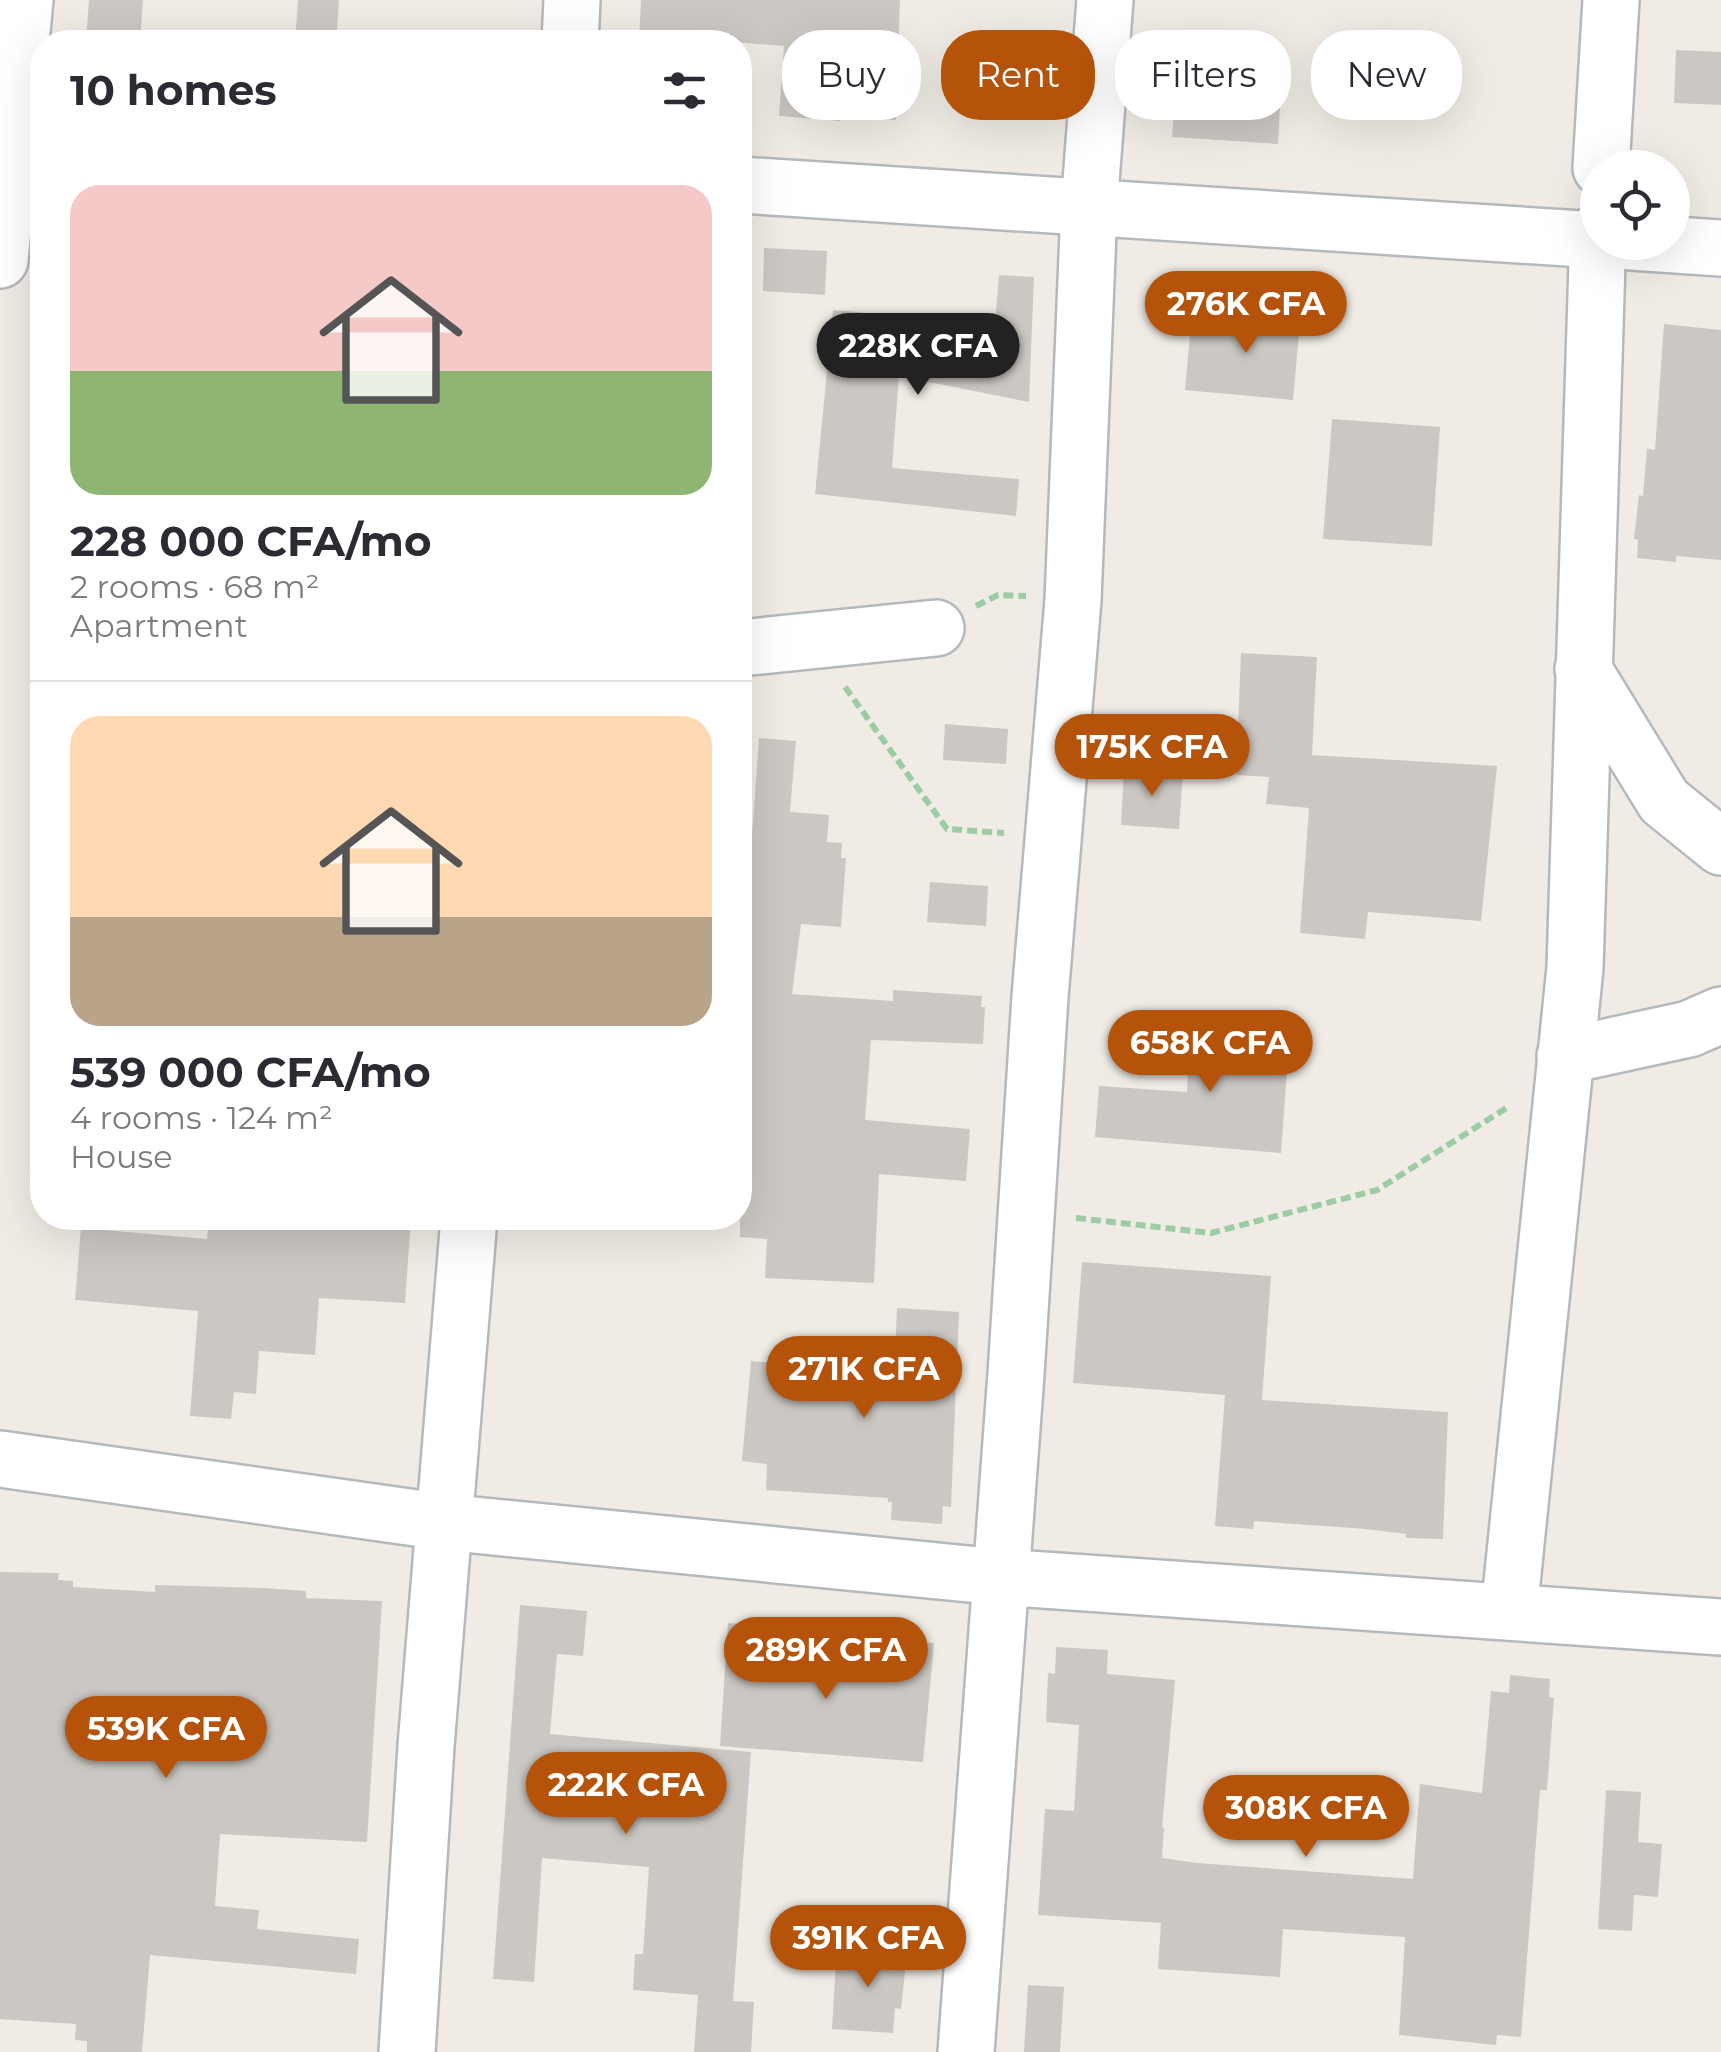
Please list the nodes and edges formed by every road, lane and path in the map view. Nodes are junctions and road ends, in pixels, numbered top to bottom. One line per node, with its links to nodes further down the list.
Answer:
1 (24, 0): 6 (street)
2 (572, 0): 5 (street)
3 (1105, 0): 9 (street)
4 (1611, 0): 7 (street)
5 (571, 30)
6 (19, 125): 13 (street)
7 (1602, 150)
8 (752, 185): 9 (street)
9 (1089, 207): 10 (street); 15 (street)
10 (1580, 239)
11 (1690, 246): 12 (street)
12 (1721, 248)
13 (0, 260)
14 (1596, 260): 19 (street)
15 (1073, 600): 16 (path); 20 (street)
16 (936, 628): 17 (street)
17 (812, 641): 18 (street); 20 (path)
18 (752, 647)
19 (1584, 669): 21 (street); 23 (street)
20 (1055, 836): 24 (street)
21 (1721, 847)
22 (1721, 1015): 23 (street)
23 (1566, 1056): 24 (path); 29 (street)
24 (1025, 1213): 28 (street)
25 (467, 1230): 27 (street)
26 (0, 1460): 27 (street)
27 (444, 1522): 28 (street); 31 (street)
28 (999, 1578): 29 (street); 32 (street)
29 (1509, 1612): 30 (street)
30 (1721, 1626)
31 (407, 2052)
32 (966, 2052)

